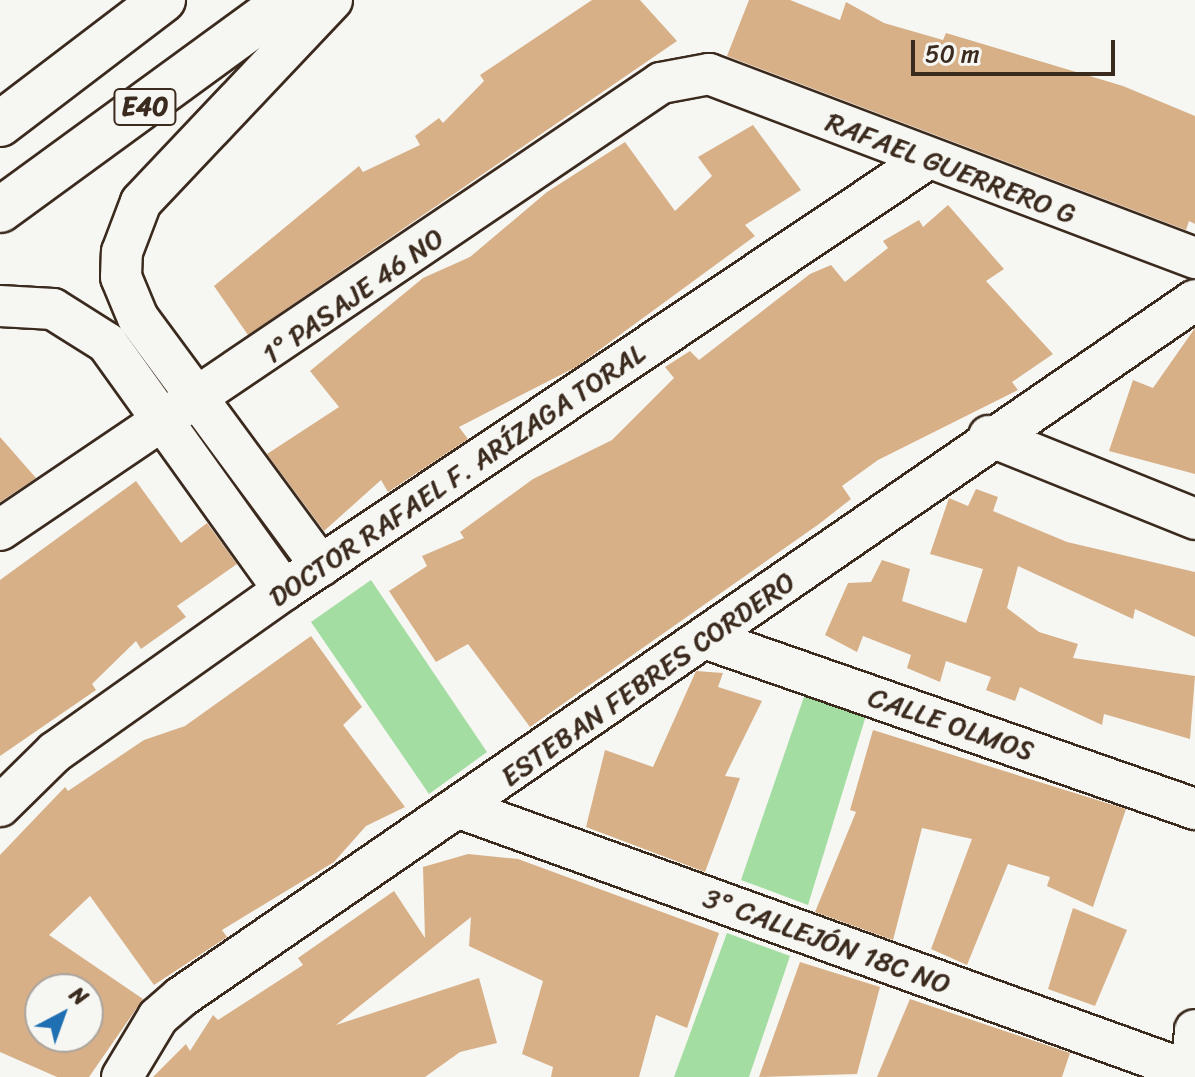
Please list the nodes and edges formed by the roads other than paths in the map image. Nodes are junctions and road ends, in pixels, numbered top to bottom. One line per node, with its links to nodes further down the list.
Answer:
1 (163, 0): 5 (highway, E40)
2 (288, 0): 7 (highway, E40)
3 (332, 0): 8 (street)
4 (709, 74): 6 (street, RAFAEL GUERRERO G); 12 (street, 1° PASAJE 46 NO)
5 (0, 124)
6 (926, 160): 9 (street, RAFAEL GUERRERO G); 17 (street, DOCTOR RAFAEL F. ARÍZAGA TORAL)
7 (0, 210)
8 (128, 231): 11 (street); 12 (street)
9 (1195, 258)
10 (1195, 300): 14 (street, ESTEBAN FEBRES CORDERO)
11 (19, 306): 13 (street)
12 (200, 401): 13 (street, 1° PASAJE 46 NO); 17 (street)
13 (165, 424): 16 (street, 1° PASAJE 46 NO); 18 (street)
14 (989, 436): 15 (street); 19 (street, ESTEBAN FEBRES CORDERO)
15 (1195, 519)
16 (0, 530)
17 (321, 566): 18 (street, DOCTOR RAFAEL F. ARÍZAGA TORAL)
18 (284, 590): 20 (street, DOCTOR RAFAEL F. ARÍZAGA TORAL)
19 (707, 639): 21 (street, ESTEBAN FEBRES CORDERO); 22 (street, CALLE OLMOS)
20 (0, 806)
21 (462, 809): 24 (street, 3° CALLEJÓN 18C NO); 25 (street, ESTEBAN FEBRES CORDERO)
22 (1195, 809)
23 (1195, 1030): 24 (street)
24 (1191, 1075)
25 (122, 1077)

